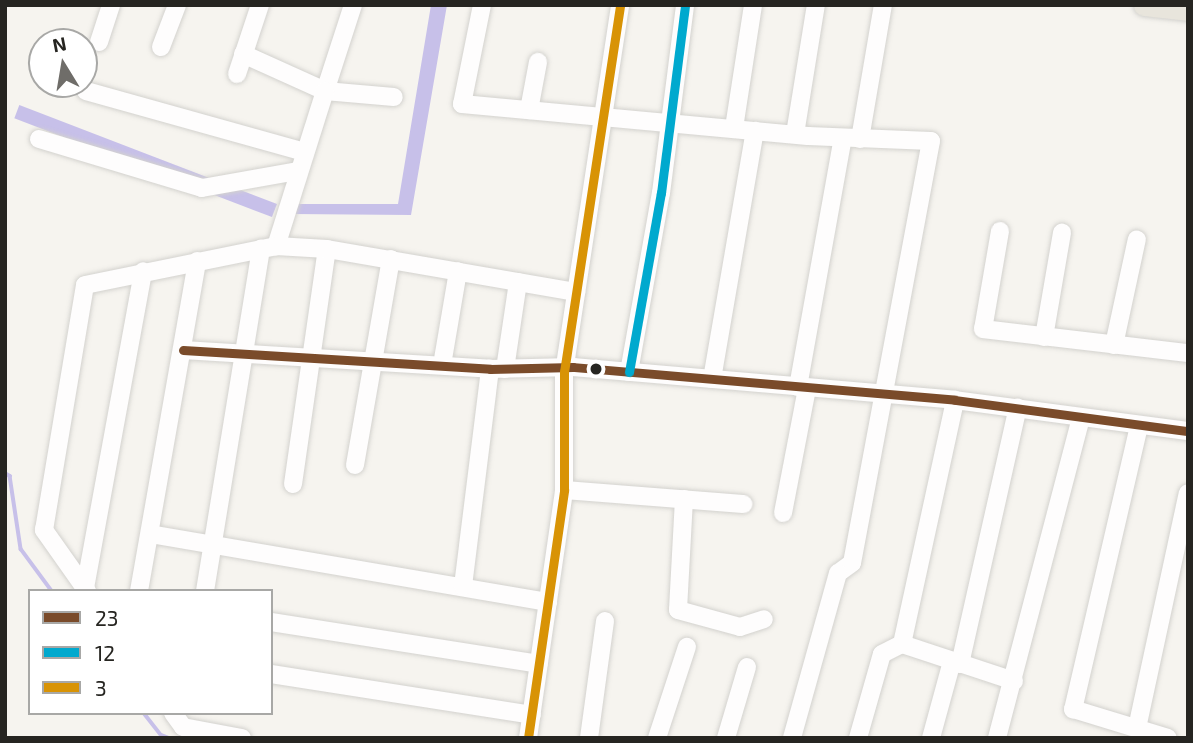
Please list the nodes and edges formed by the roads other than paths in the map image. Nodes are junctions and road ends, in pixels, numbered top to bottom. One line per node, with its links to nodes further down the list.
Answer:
1 (111, 5): 13 (street)
2 (177, 5): 14 (street)
3 (260, 5): 15 (street)
4 (353, 5): 18 (street)
5 (482, 5): 21 (street)
6 (621, 5): 22 (street)
7 (685, 5): 23 (street)
8 (753, 5): 24 (street)
9 (816, 5): 26 (street)
10 (883, 5): 27 (street)
11 (1144, 5): 12 (main road)
12 (1188, 10)
13 (99, 42)
14 (161, 47)
15 (243, 54): 17 (street); 18 (street)
16 (538, 62): 21 (street)
17 (237, 74)
18 (325, 90): 20 (street); 29 (street)
19 (98, 93): 29 (street)
20 (394, 97)
21 (529, 110): 22 (street)
22 (601, 117): 23 (street); 41 (street)
23 (670, 121): 24 (street); 52 (street)
24 (734, 128): 25 (street)
25 (755, 131): 26 (street); 53 (street)
26 (795, 134): 27 (street)
27 (852, 138): 54 (street); 55 (street)
28 (39, 139): 30 (street)
29 (304, 152): 30 (street)
30 (297, 171): 34 (street)
31 (1000, 231): 42 (street)
32 (1062, 233): 42 (street)
33 (1137, 239): 43 (street)
34 (268, 248): 35 (street); 37 (street); 46 (street)
35 (327, 249): 36 (street); 47 (street)
36 (391, 259): 39 (street); 48 (street)
37 (197, 261): 38 (street); 45 (street)
38 (143, 271): 71 (street); 71 (street)
39 (458, 271): 40 (street); 49 (street)
40 (518, 282): 41 (street); 50 (street)
41 (576, 292): 51 (street)
42 (1044, 337): 43 (street)
43 (1114, 345): 44 (street)
44 (1187, 346)
45 (183, 350): 46 (street); 68 (street)
46 (247, 352): 47 (street); 69 (street)
47 (310, 357): 48 (street); 62 (street)
48 (374, 360): 49 (street); 61 (street)
49 (442, 365): 50 (street)
50 (498, 369): 51 (street); 70 (street)
51 (565, 369): 52 (street); 63 (street)
52 (629, 372): 53 (street)
53 (712, 379): 54 (street)
54 (803, 387): 55 (street); 67 (street)
55 (883, 396): 56 (street); 93 (street)
56 (955, 400): 57 (street); 78 (street)
57 (1018, 407): 58 (street); 80 (street)
58 (1081, 418): 59 (street); 84 (street)
59 (1139, 426): 60 (street); 87 (street)
60 (1188, 431)
61 (355, 465)
62 (293, 484)
63 (564, 490): 65 (street); 74 (street)
64 (1188, 493): 87 (street)
65 (684, 499): 66 (street); 75 (street)
66 (743, 504)
67 (783, 513)
68 (150, 534): 69 (street); 72 (street)
69 (213, 542): 70 (street); 73 (street)
70 (463, 586): 74 (street)
71 (86, 589)
72 (139, 589)
73 (205, 589)
74 (548, 602): 81 (street)
75 (764, 619)
76 (606, 621): 90 (street)
77 (273, 622): 81 (street)
78 (902, 644): 80 (street); 94 (street)
79 (687, 647): 91 (street)
80 (956, 663): 84 (street); 95 (street)
81 (539, 664): 85 (street)
82 (747, 667): 92 (street)
83 (273, 674): 85 (street)
84 (1014, 681): 96 (street)
85 (532, 715): 89 (street)
86 (181, 723): 88 (street)
87 (1137, 728): 97 (street)
88 (242, 738)
89 (528, 738)
90 (589, 738)
91 (657, 738)
92 (726, 738)
93 (792, 738)
94 (858, 738)
95 (931, 738)
96 (997, 738)
97 (1168, 738)

